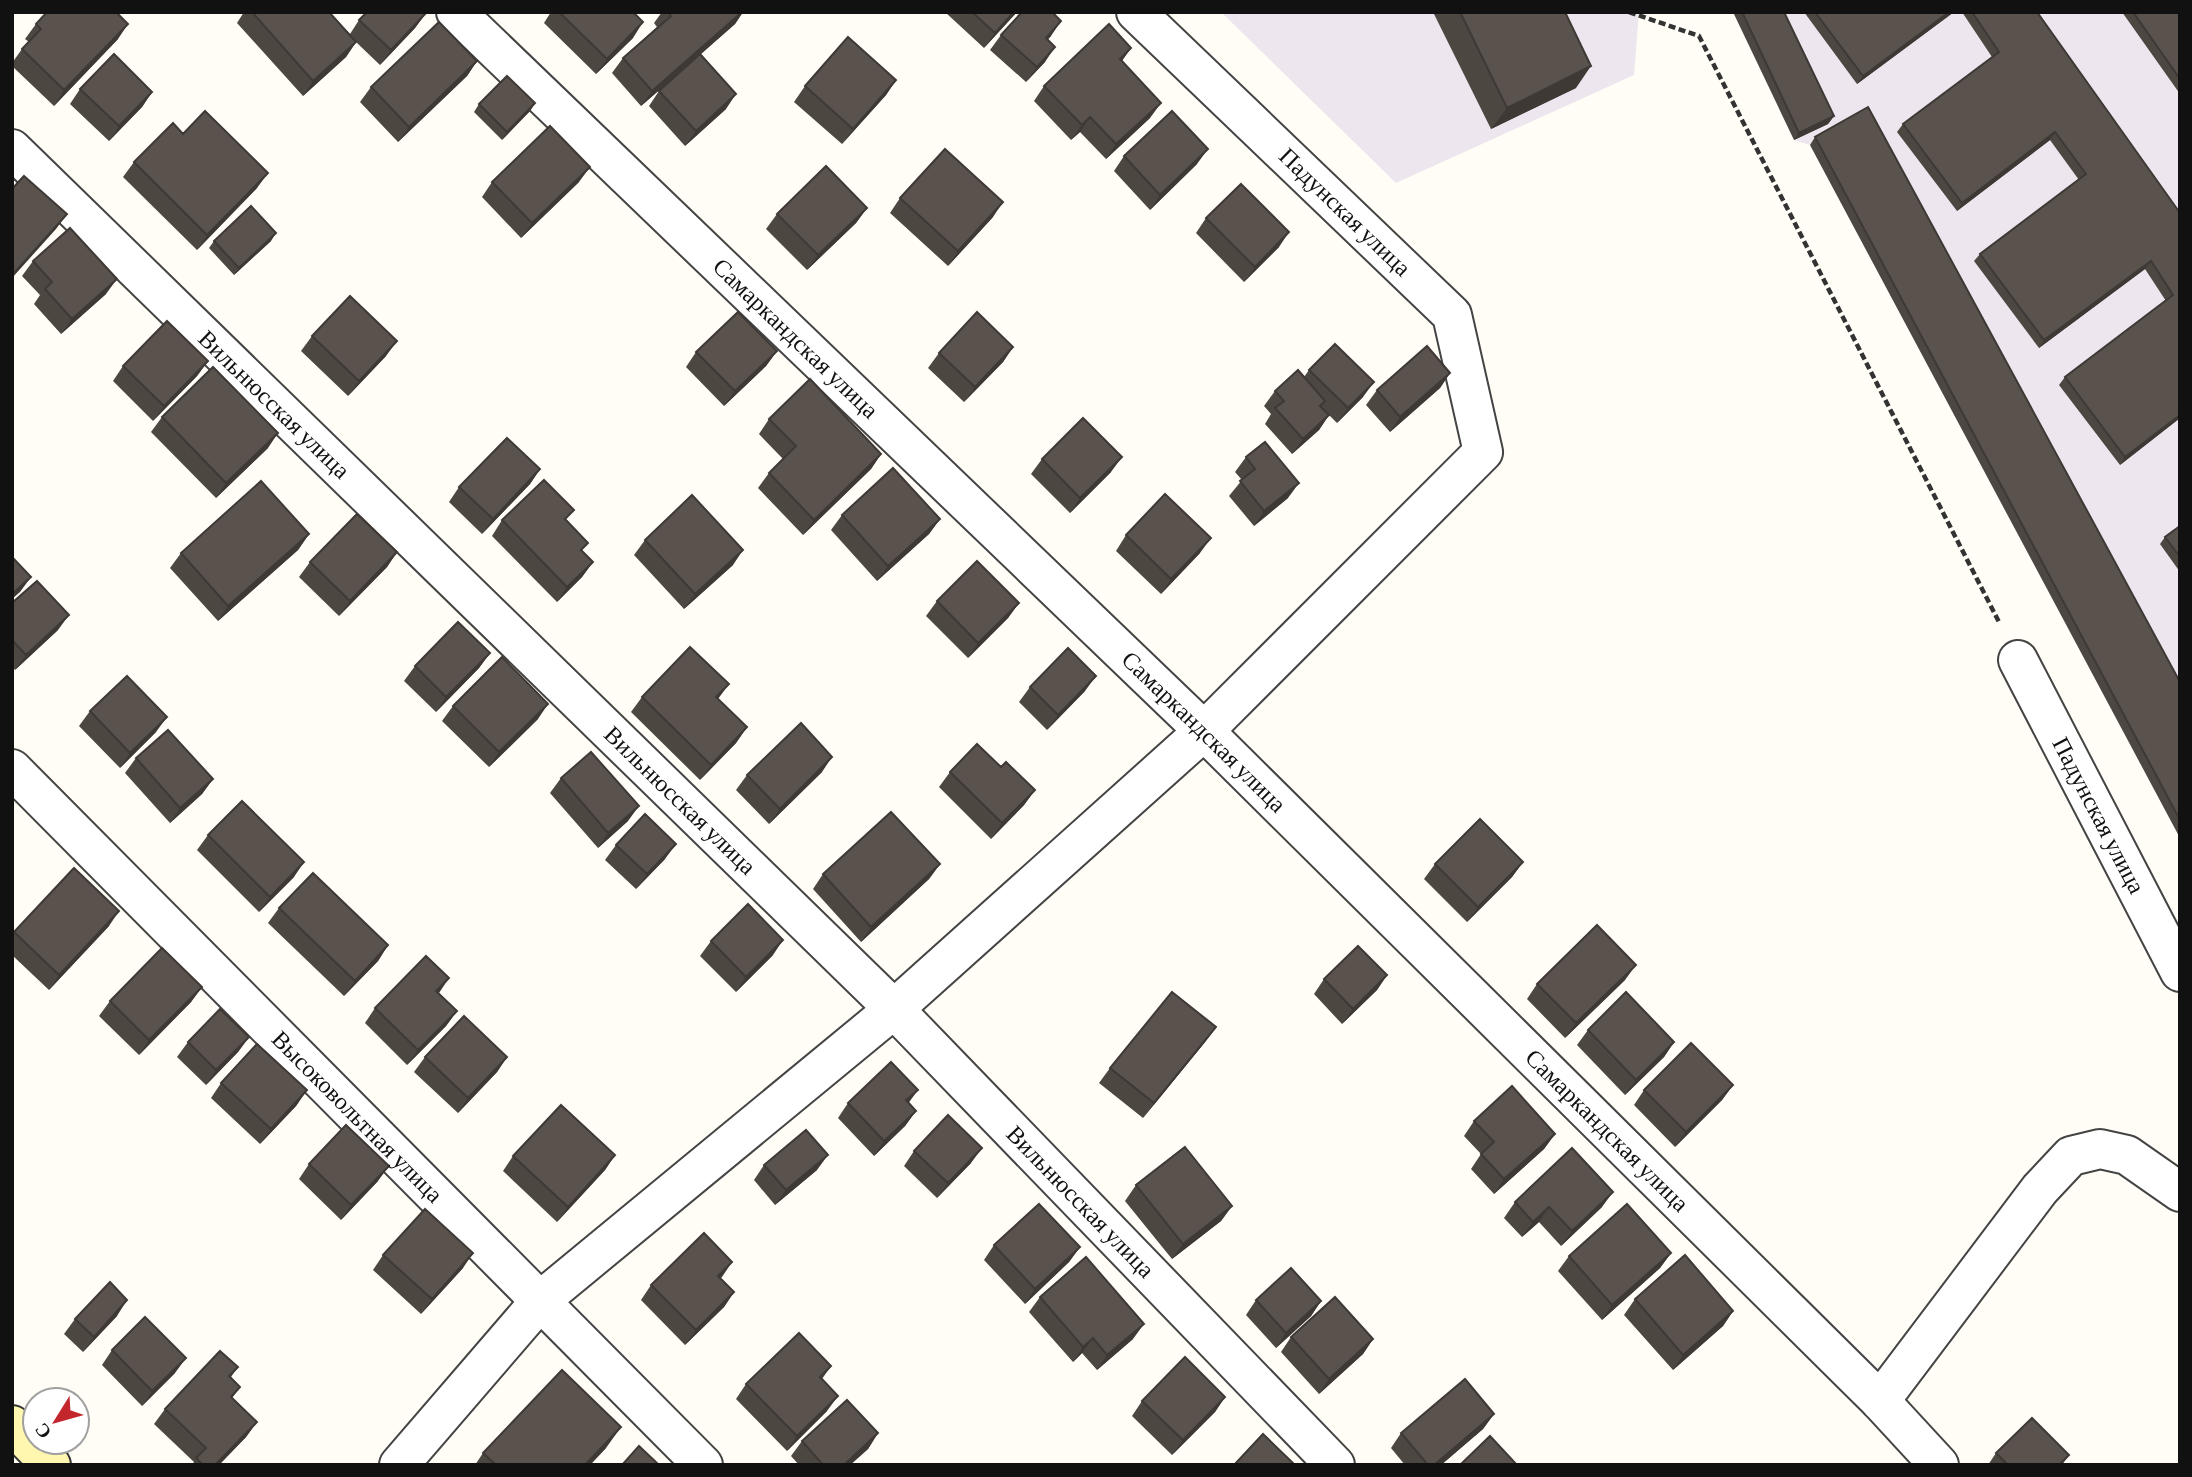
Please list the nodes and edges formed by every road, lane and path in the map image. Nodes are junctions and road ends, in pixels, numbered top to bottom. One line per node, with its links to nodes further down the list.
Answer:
1 (456, 12): 6 (street, Самаркандская улица)
2 (1136, 12): 6 (street, Падунская улица)
3 (1629, 12): 5 (path)
4 (12, 149): 9 (street, Вильнюсская улица)
5 (2018, 660): 8 (street, Падунская улица)
6 (1204, 731): 9 (street); 12 (street, Самаркандская улица)
7 (12, 769): 11 (street, Высоковольтная улица)
8 (2180, 972)
9 (894, 1009): 11 (street); 17 (street, Вильнюсская улица)
10 (2180, 1192): 12 (street)
11 (541, 1300): 15 (street); 16 (street, Высоковольтная улица)
12 (1880, 1401): 18 (street, Самаркандская улица)
13 (12, 1425): 14 (street)
14 (51, 1465)
15 (398, 1465)
16 (703, 1465)
17 (1335, 1465)
18 (1940, 1465)

